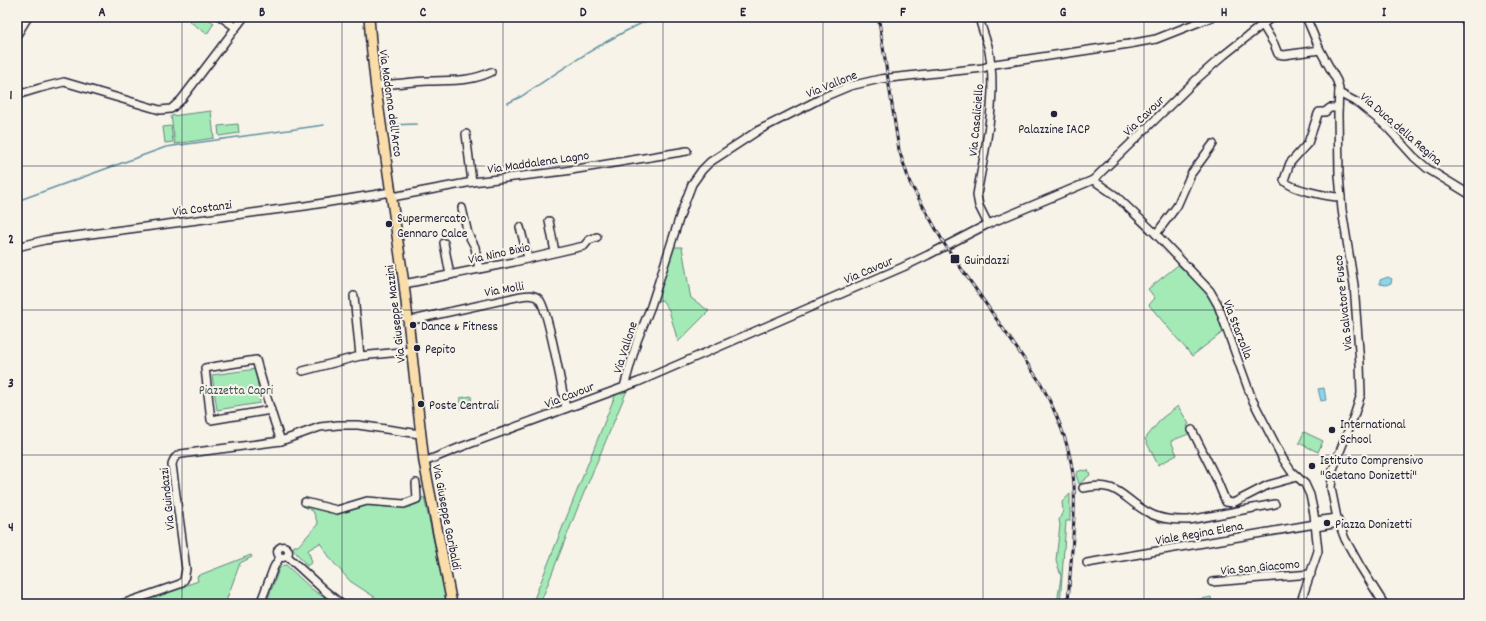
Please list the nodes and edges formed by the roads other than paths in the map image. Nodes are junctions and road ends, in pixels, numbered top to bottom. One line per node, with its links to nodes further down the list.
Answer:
1 (28, 17): 11 (street)
2 (221, 17): 10 (street)
3 (244, 17): 10 (street)
4 (369, 17): 15 (main road, Via Madonna dell'Arco)
5 (979, 17): 13 (street, Via Casaliciello)
6 (1212, 17): 13 (street, Via Vallone)
7 (1272, 17): 9 (street, Via Cavour)
8 (1306, 17): 12 (street, Via Salvatore Fusco)
9 (1262, 24): 12 (street); 22 (street, Via Cavour)
10 (235, 27): 17 (street)
11 (17, 35)
12 (1320, 50): 16 (street, Via Salvatore Fusco)
13 (990, 66): 29 (street, Via Casaliciello); 45 (street, Via Vallone)
14 (491, 72): 15 (street)
15 (375, 86): 25 (main road, Via Madonna dell'Arco)
16 (1340, 93): 18 (street, Via Salvatore Fusco); 24 (street, Via Duca della Regina)
17 (17, 95)
18 (1338, 108): 26 (street, Via Salvatore Fusco); 26 (street)
19 (466, 134): 23 (street)
20 (1213, 144): 31 (street)
21 (687, 151): 23 (street, Via Maddalena Lagno)
22 (1093, 180): 29 (street, Via Cavour); 31 (street, Via Starzolla)
23 (472, 182): 25 (street, Via Maddalena Lagno)
24 (1469, 194)
25 (391, 195): 34 (street, Via Costanzi); 39 (main road, Via Giuseppe Mazzini)
26 (1341, 197): 59 (street, Via Salvatore Fusco)
27 (462, 208): 37 (street)
28 (549, 220): 35 (street)
29 (988, 224): 45 (street, Via Cavour)
30 (520, 227): 36 (street)
31 (1156, 234): 52 (street, Via Starzolla)
32 (597, 237): 35 (street, Via Nino Bixio)
33 (444, 243): 38 (street)
34 (17, 247)
35 (555, 252): 36 (street, Via Nino Bixio)
36 (528, 258): 37 (street, Via Nino Bixio)
37 (480, 269): 38 (street, Via Nino Bixio)
38 (450, 274): 39 (street, Via Nino Bixio)
39 (404, 284): 41 (main road, Via Giuseppe Mazzini)
40 (354, 296): 43 (street)
41 (408, 321): 42 (main road, Via Giuseppe Mazzini); 46 (street, Via Molli)
42 (411, 351): 43 (street); 49 (main road, Via Giuseppe Mazzini)
43 (360, 356): 44 (street)
44 (303, 371)
45 (624, 387): 46 (street, Via Cavour)
46 (566, 408): 51 (street, Via Cavour)
47 (271, 410): 47 (street); 50 (street)
48 (1192, 430): 56 (street)
49 (420, 434): 50 (street, Via Guindazzi); 51 (main road, Via Giuseppe Garibaldi)
50 (282, 441): 64 (street, Via Guindazzi)
51 (424, 462): 67 (main road, Via Giuseppe Garibaldi)
52 (1298, 477): 56 (street); 60 (street, Via Starzolla)
53 (416, 483): 55 (street)
54 (1083, 488): 58 (street)
55 (305, 502)
56 (1233, 503): 58 (street)
57 (1275, 504): 58 (street)
58 (1235, 512)
59 (1338, 520): 60 (street, Viale Regina Elena); 69 (street, Via Salvatore Fusco)
60 (1315, 524): 61 (street, Viale Regina Elena); 62 (street, Via San Giacomo)
61 (1087, 563)
62 (1311, 574): 63 (street, Via San Giacomo); 68 (street, Via San Giacomo)
63 (1212, 582)
64 (122, 604)
65 (260, 604): 66 (street)
66 (341, 604)
67 (452, 604)
68 (1300, 604)
69 (1384, 604)

